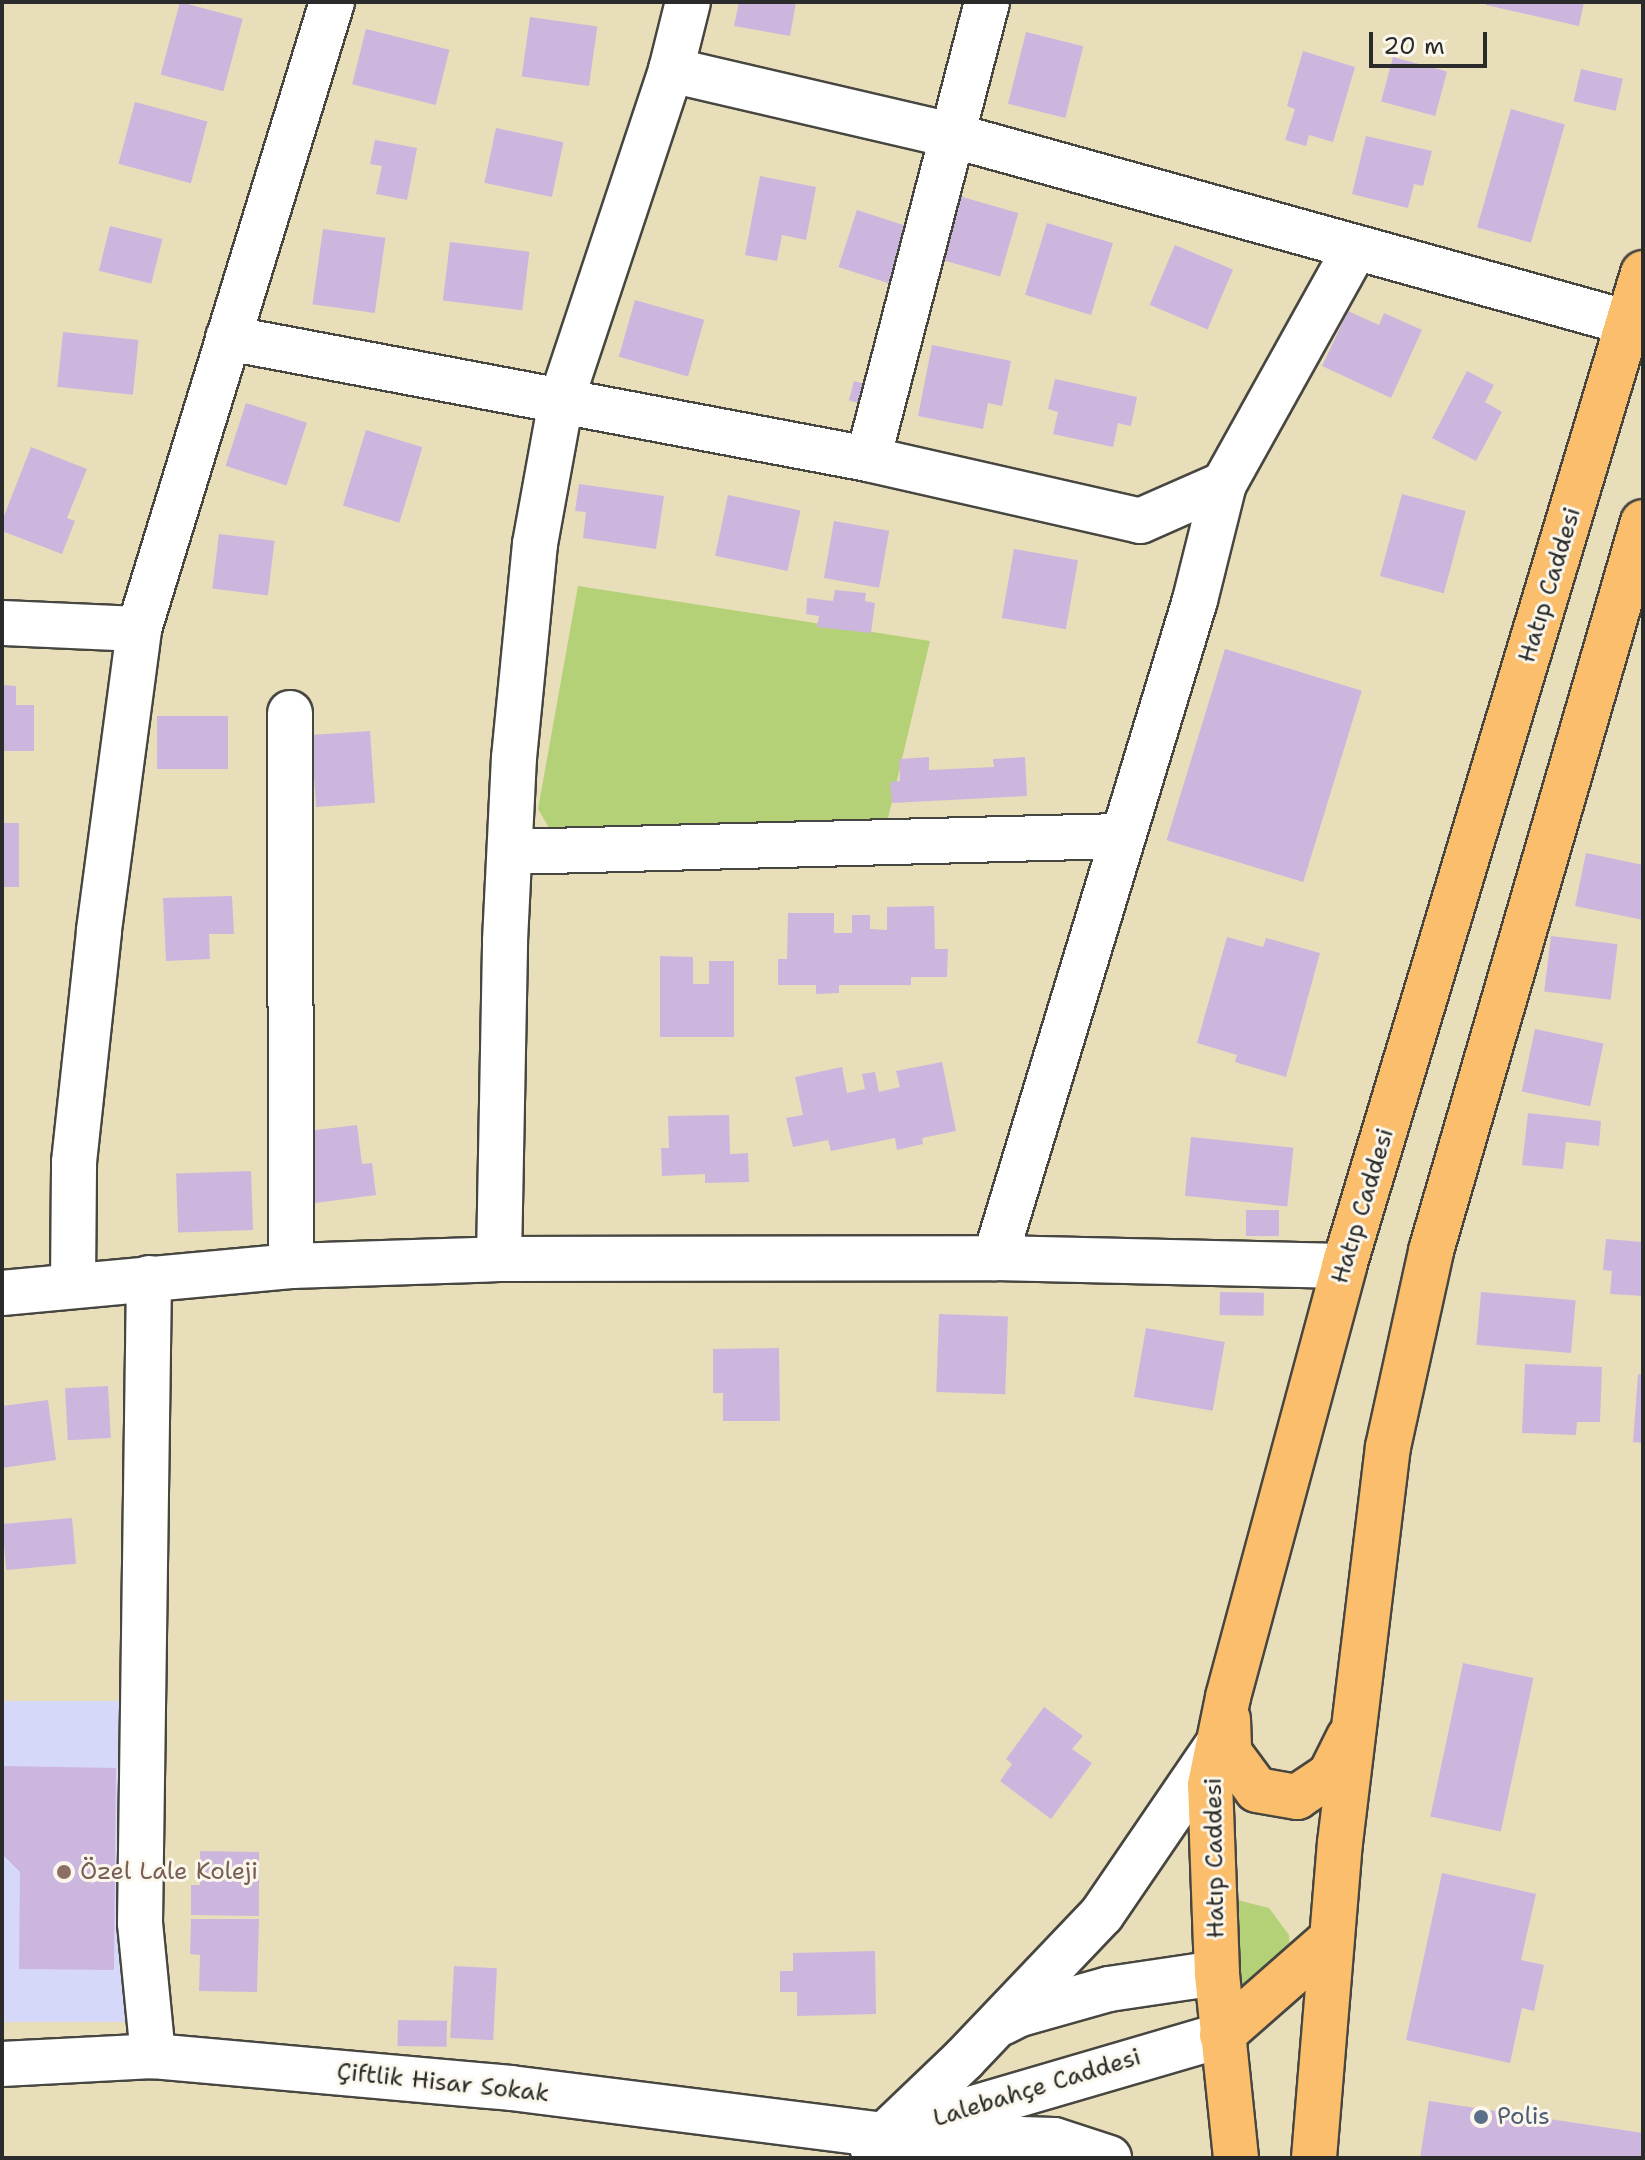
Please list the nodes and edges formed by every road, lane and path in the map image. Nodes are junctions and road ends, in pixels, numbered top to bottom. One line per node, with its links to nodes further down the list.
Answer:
1 (332, 2): 9 (street)
2 (688, 2): 4 (street)
3 (987, 2): 5 (street)
4 (671, 70): 5 (street); 10 (street)
5 (951, 135): 6 (street); 11 (street)
6 (1355, 249): 8 (street); 12 (street)
7 (1643, 273): 8 (main road, Hatıp Caddesi)
8 (1629, 323): 23 (main road, Hatıp Caddesi)
9 (228, 338): 10 (street); 16 (street)
10 (561, 401): 11 (street); 19 (street)
11 (868, 459): 12 (street)
12 (1224, 484): 18 (street)
13 (1643, 522): 14 (main road)
14 (1630, 616): 28 (main road)
15 (2, 623): 16 (street)
16 (139, 629): 25 (street)
17 (290, 713): 22 (street)
18 (1123, 836): 19 (street); 20 (street)
19 (510, 852): 21 (street)
20 (995, 1258): 21 (street); 23 (street)
21 (499, 1259): 22 (street)
22 (291, 1266): 24 (street)
23 (1344, 1266): 27 (main road, Hatıp Caddesi)
24 (149, 1278): 25 (street); 34 (street)
25 (73, 1284): 26 (street)
26 (2, 1293)
27 (1228, 1697): 28 (main road); 29 (main road, Hatıp Caddesi)
28 (1354, 1725): 30 (main road)
29 (1218, 1744): 31 (main road, Hatıp Caddesi); 32 (street)
30 (1330, 1940): 33 (main road); 39 (main road)
31 (1217, 1973): 32 (street); 33 (main road, Hatıp Caddesi)
32 (993, 2028): 36 (street)
33 (1222, 2035): 36 (street, Lalebahçe Caddesi); 38 (main road, Hatıp Caddesi)
34 (153, 2056): 35 (street, Çiftlik Hisar Sokak); 36 (street, Çiftlik Hisar Sokak)
35 (2, 2064)
36 (872, 2146): 37 (street, Çiftlik Hisar Sokak)
37 (1109, 2158)
38 (1236, 2158)
39 (1314, 2158)

